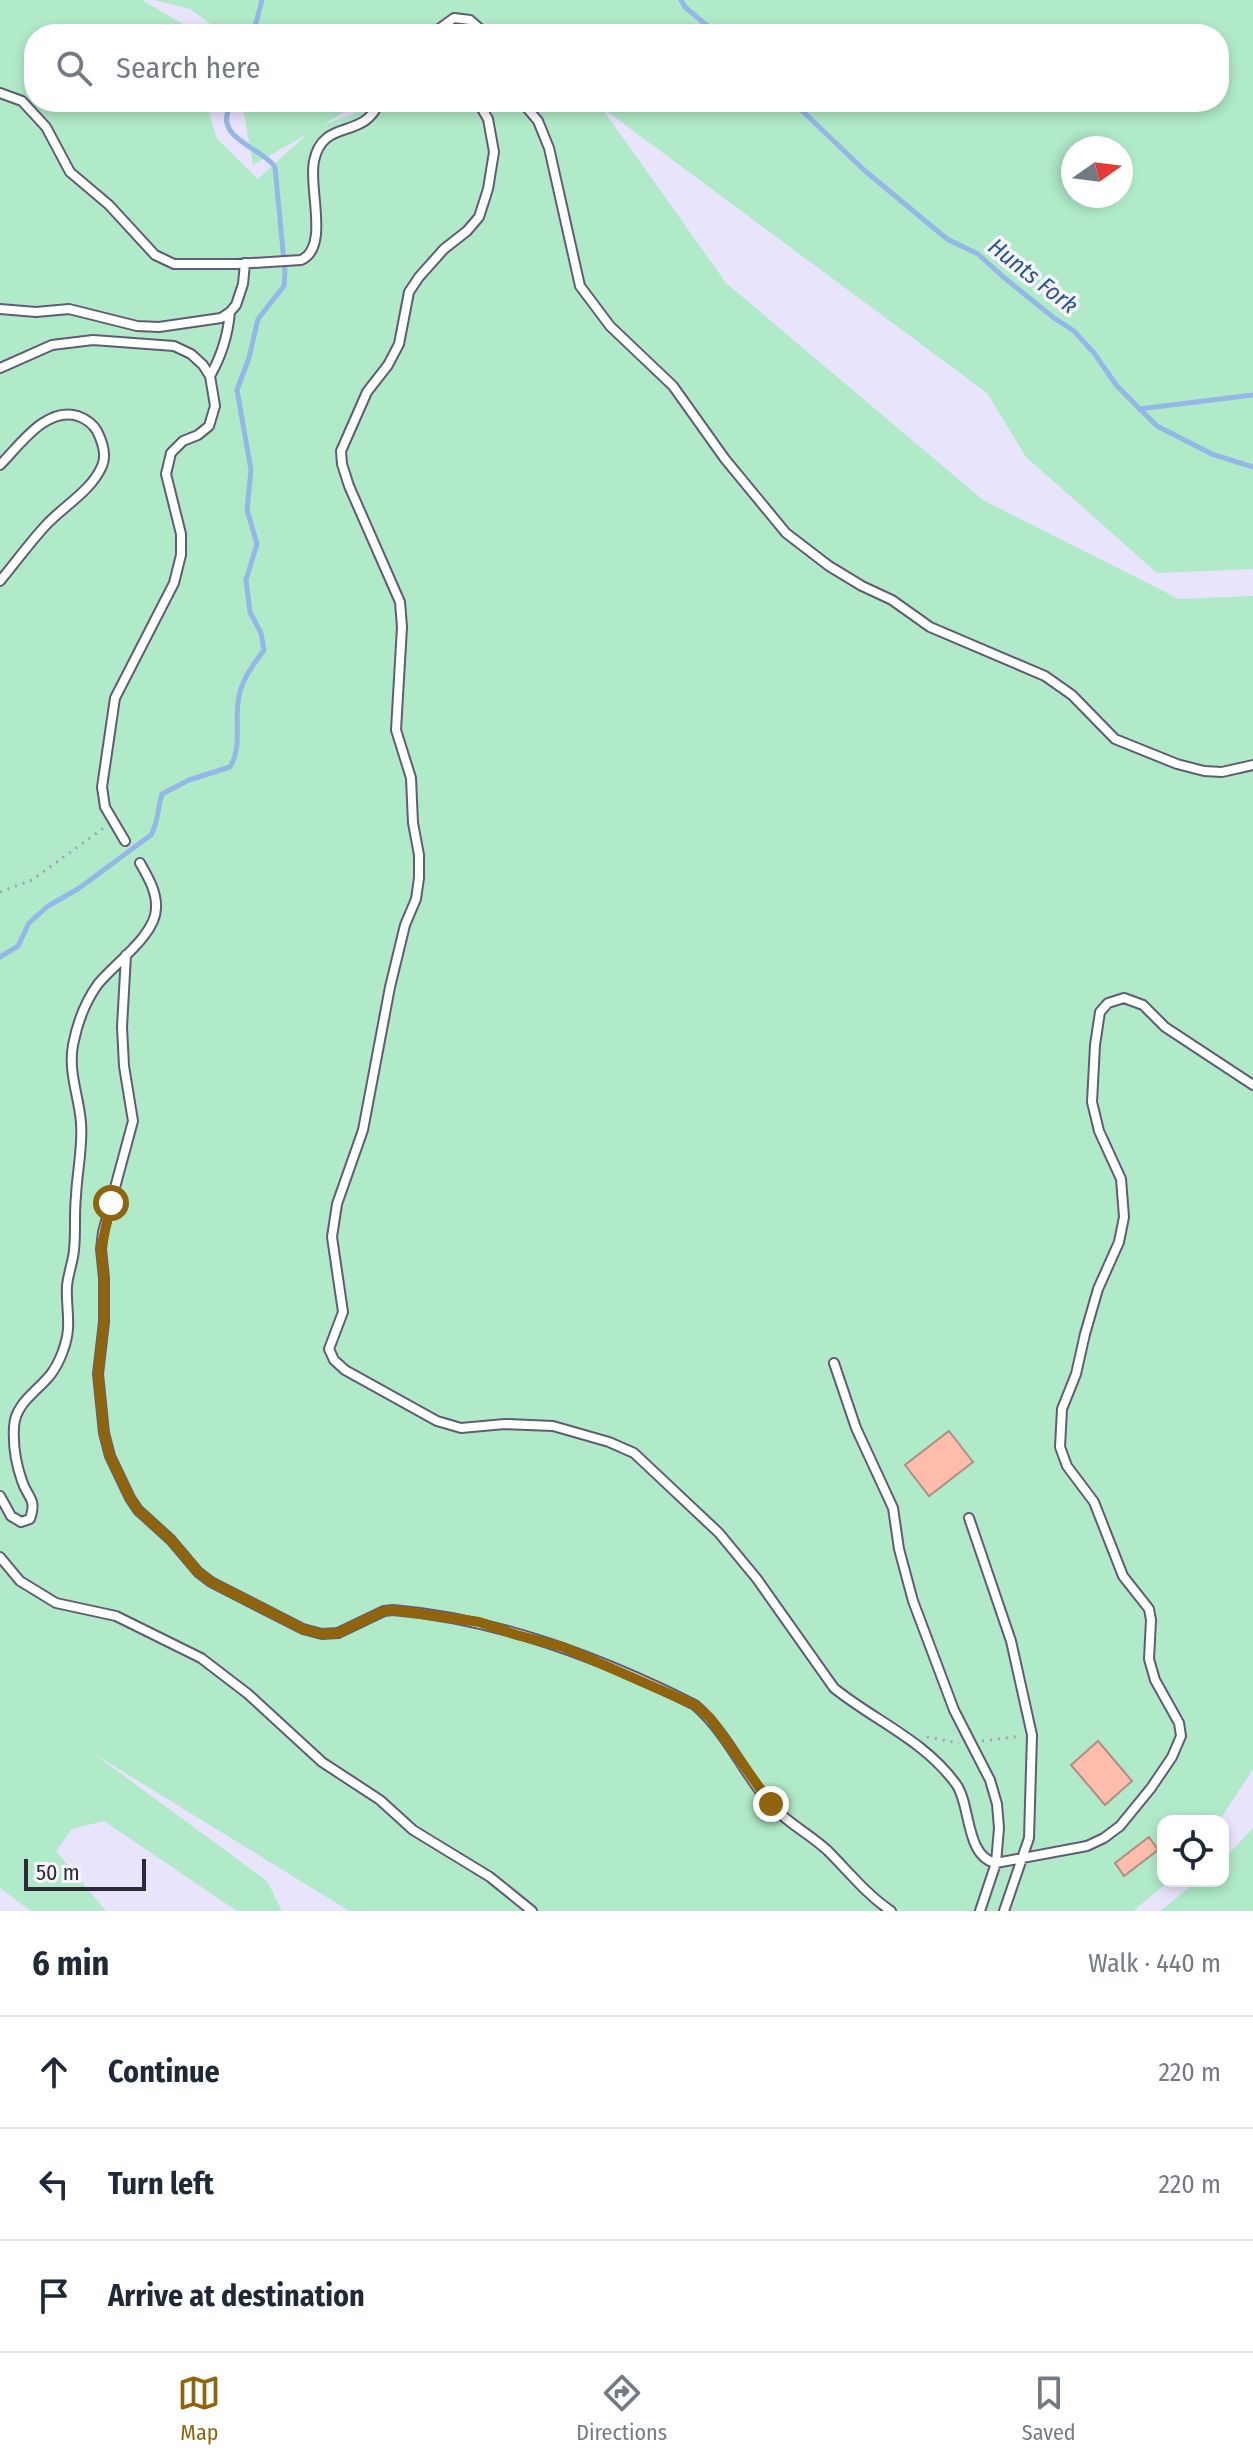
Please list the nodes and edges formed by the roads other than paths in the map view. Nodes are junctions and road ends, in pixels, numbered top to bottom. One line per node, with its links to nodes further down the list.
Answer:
1 (446, 24): 2 (lane)
2 (475, 24)
3 (0, 93): 4 (lane)
4 (24, 103)
5 (32, 112): 9 (lane)
6 (375, 112): 9 (lane)
7 (484, 112): 26 (lane)
8 (530, 112): 16 (lane)
9 (245, 263): 11 (lane)
10 (0, 309): 11 (lane)
11 (230, 312): 13 (lane)
12 (0, 368): 13 (lane)
13 (210, 376): 17 (lane)
14 (0, 465): 15 (lane)
15 (0, 581)
16 (1253, 765)
17 (125, 841)
18 (140, 863): 19 (lane)
19 (126, 955): 22 (lane); 28 (lane)
20 (1253, 1085): 25 (lane)
21 (834, 1363): 26 (lane)
22 (0, 1496)
23 (969, 1518): 25 (lane)
24 (0, 1557): 27 (lane)
25 (1022, 1858): 26 (lane); 30 (lane)
26 (996, 1863): 29 (lane)
27 (532, 1911)
28 (891, 1911)
29 (980, 1911)
30 (1004, 1911)

